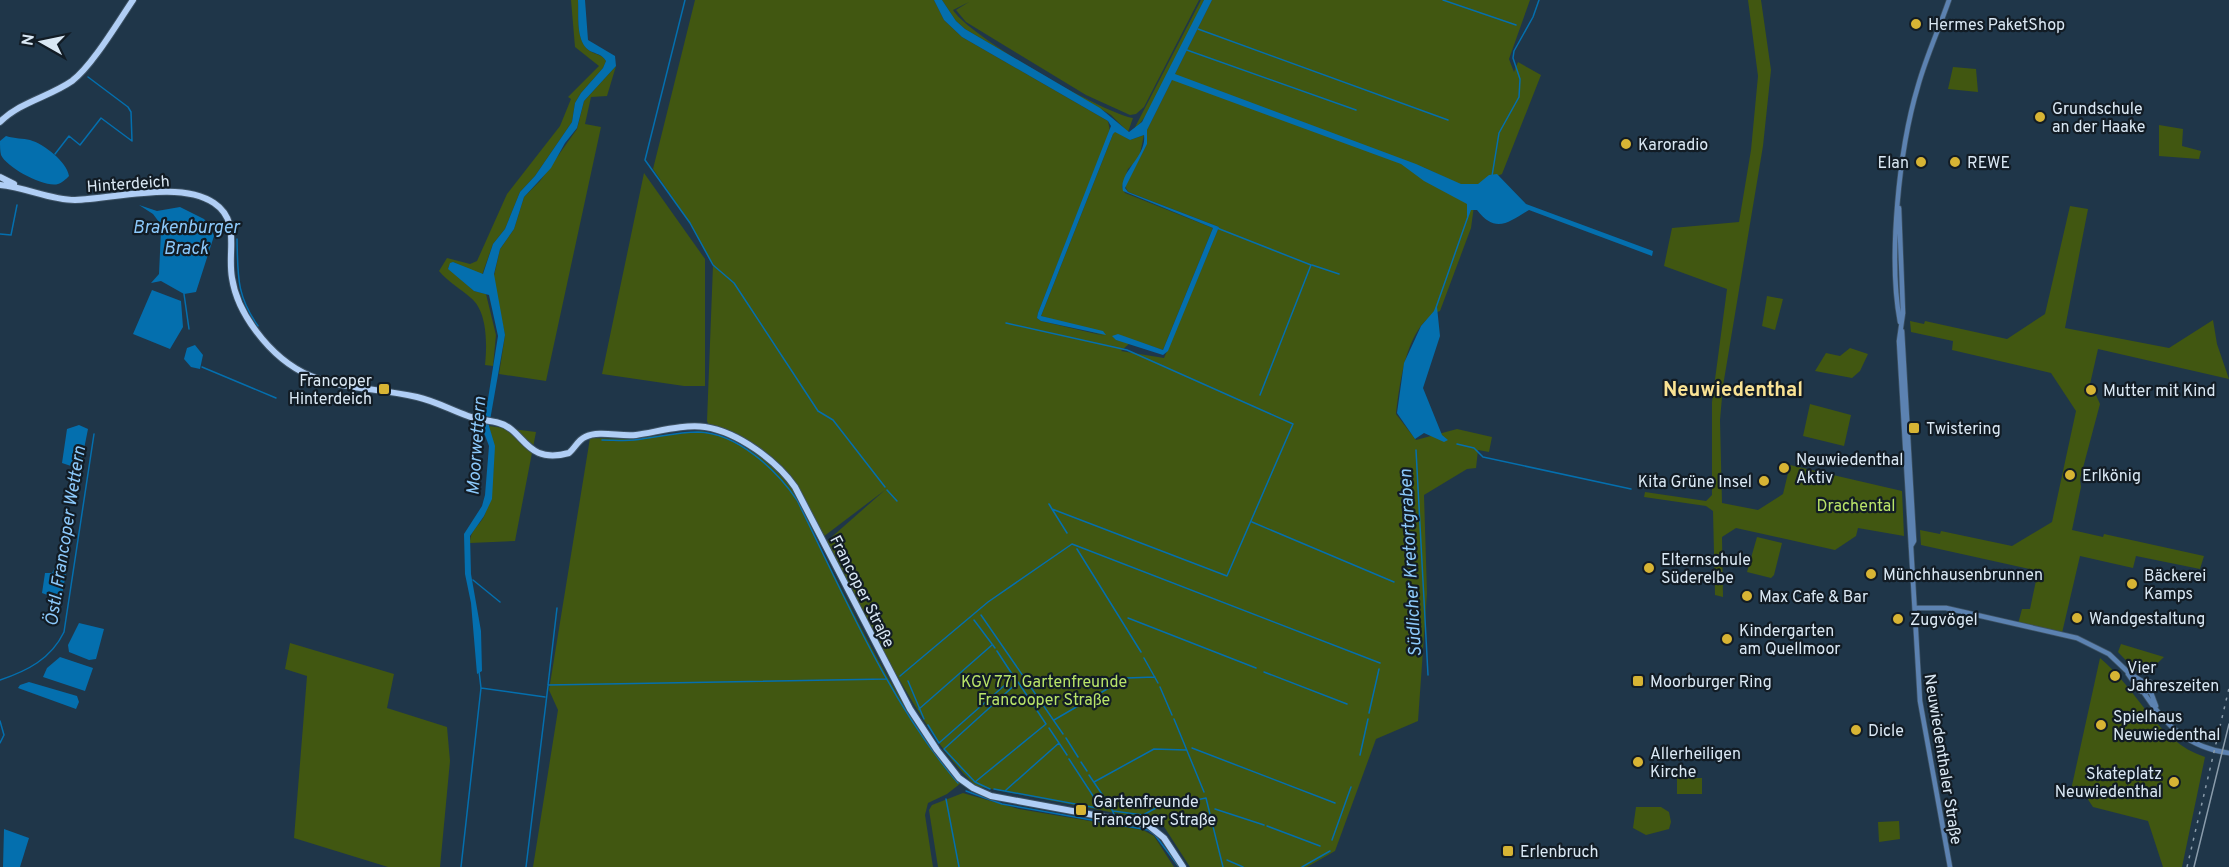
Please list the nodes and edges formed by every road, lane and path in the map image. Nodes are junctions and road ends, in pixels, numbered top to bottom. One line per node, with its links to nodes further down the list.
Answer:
1 (134, 0): 3 (main road)
2 (1948, 0): 8 (street, Neuwiedenthaler Straße)
3 (0, 122)
4 (0, 177): 6 (main road)
5 (0, 185): 6 (main road, Hinterdeich)
6 (26, 189): 7 (main road, Hinterdeich)
7 (495, 422): 16 (main road, Francoper Straße)
8 (1915, 608): 9 (street); 17 (street, Neuwiedenthaler Straße)
9 (2125, 669): 10 (street); 11 (street)
10 (2142, 681): 11 (street); 12 (street)
11 (2138, 686): 13 (street)
12 (2150, 690): 13 (street); 14 (street)
13 (2144, 693): 14 (street)
14 (2158, 712): 15 (street)
15 (2229, 753)
16 (1184, 867)
17 (1950, 867)

